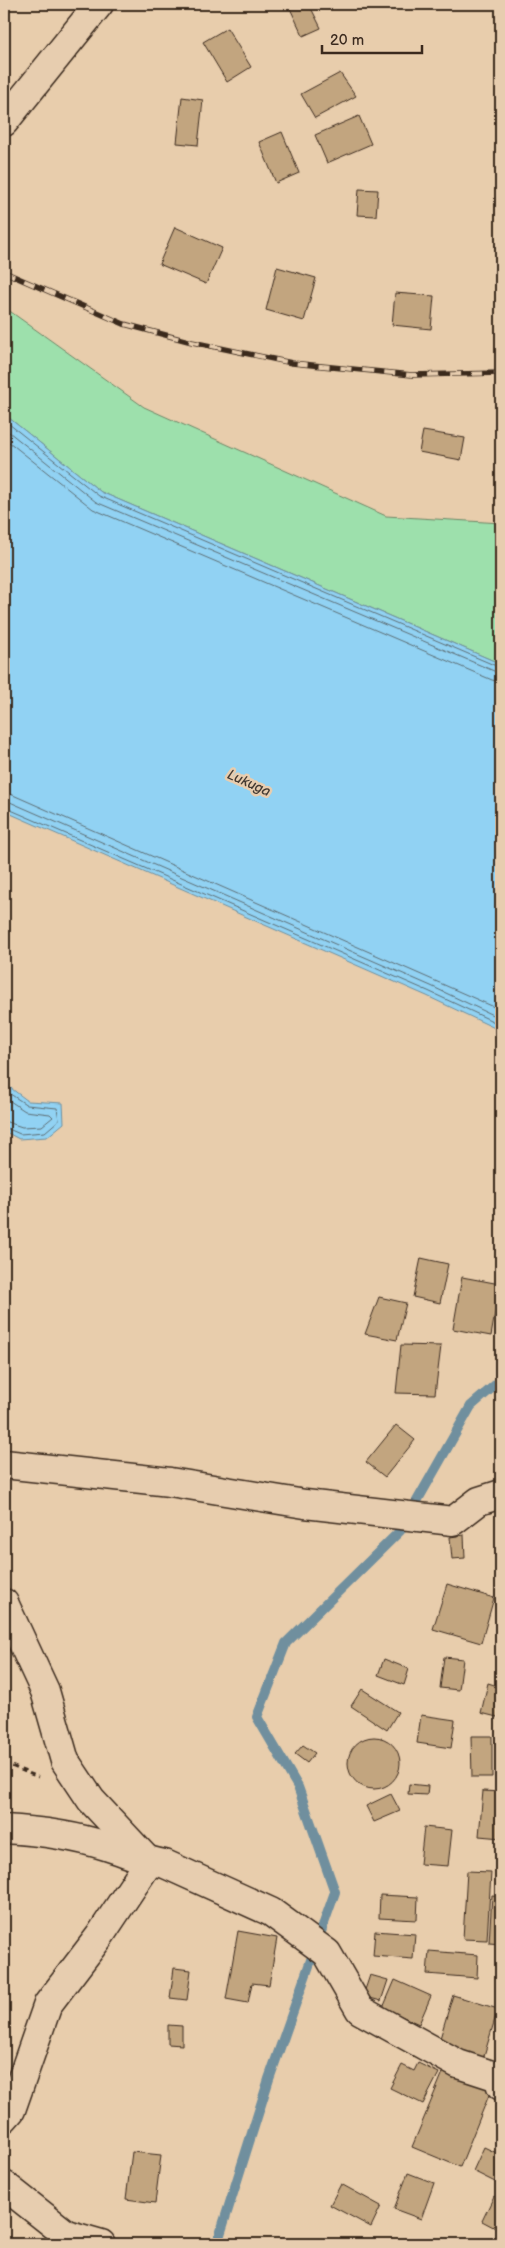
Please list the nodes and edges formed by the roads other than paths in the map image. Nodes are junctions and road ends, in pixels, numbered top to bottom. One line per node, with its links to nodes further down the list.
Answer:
1 (99, 4): 2 (street)
2 (4, 122)
3 (4, 1464): 4 (street)
4 (501, 1494)
5 (4, 1603): 7 (street)
6 (4, 1829): 7 (street)
7 (149, 1862): 8 (street); 9 (street)
8 (501, 2086)
9 (4, 2118)
10 (4, 2185): 11 (street)
11 (101, 2244)

